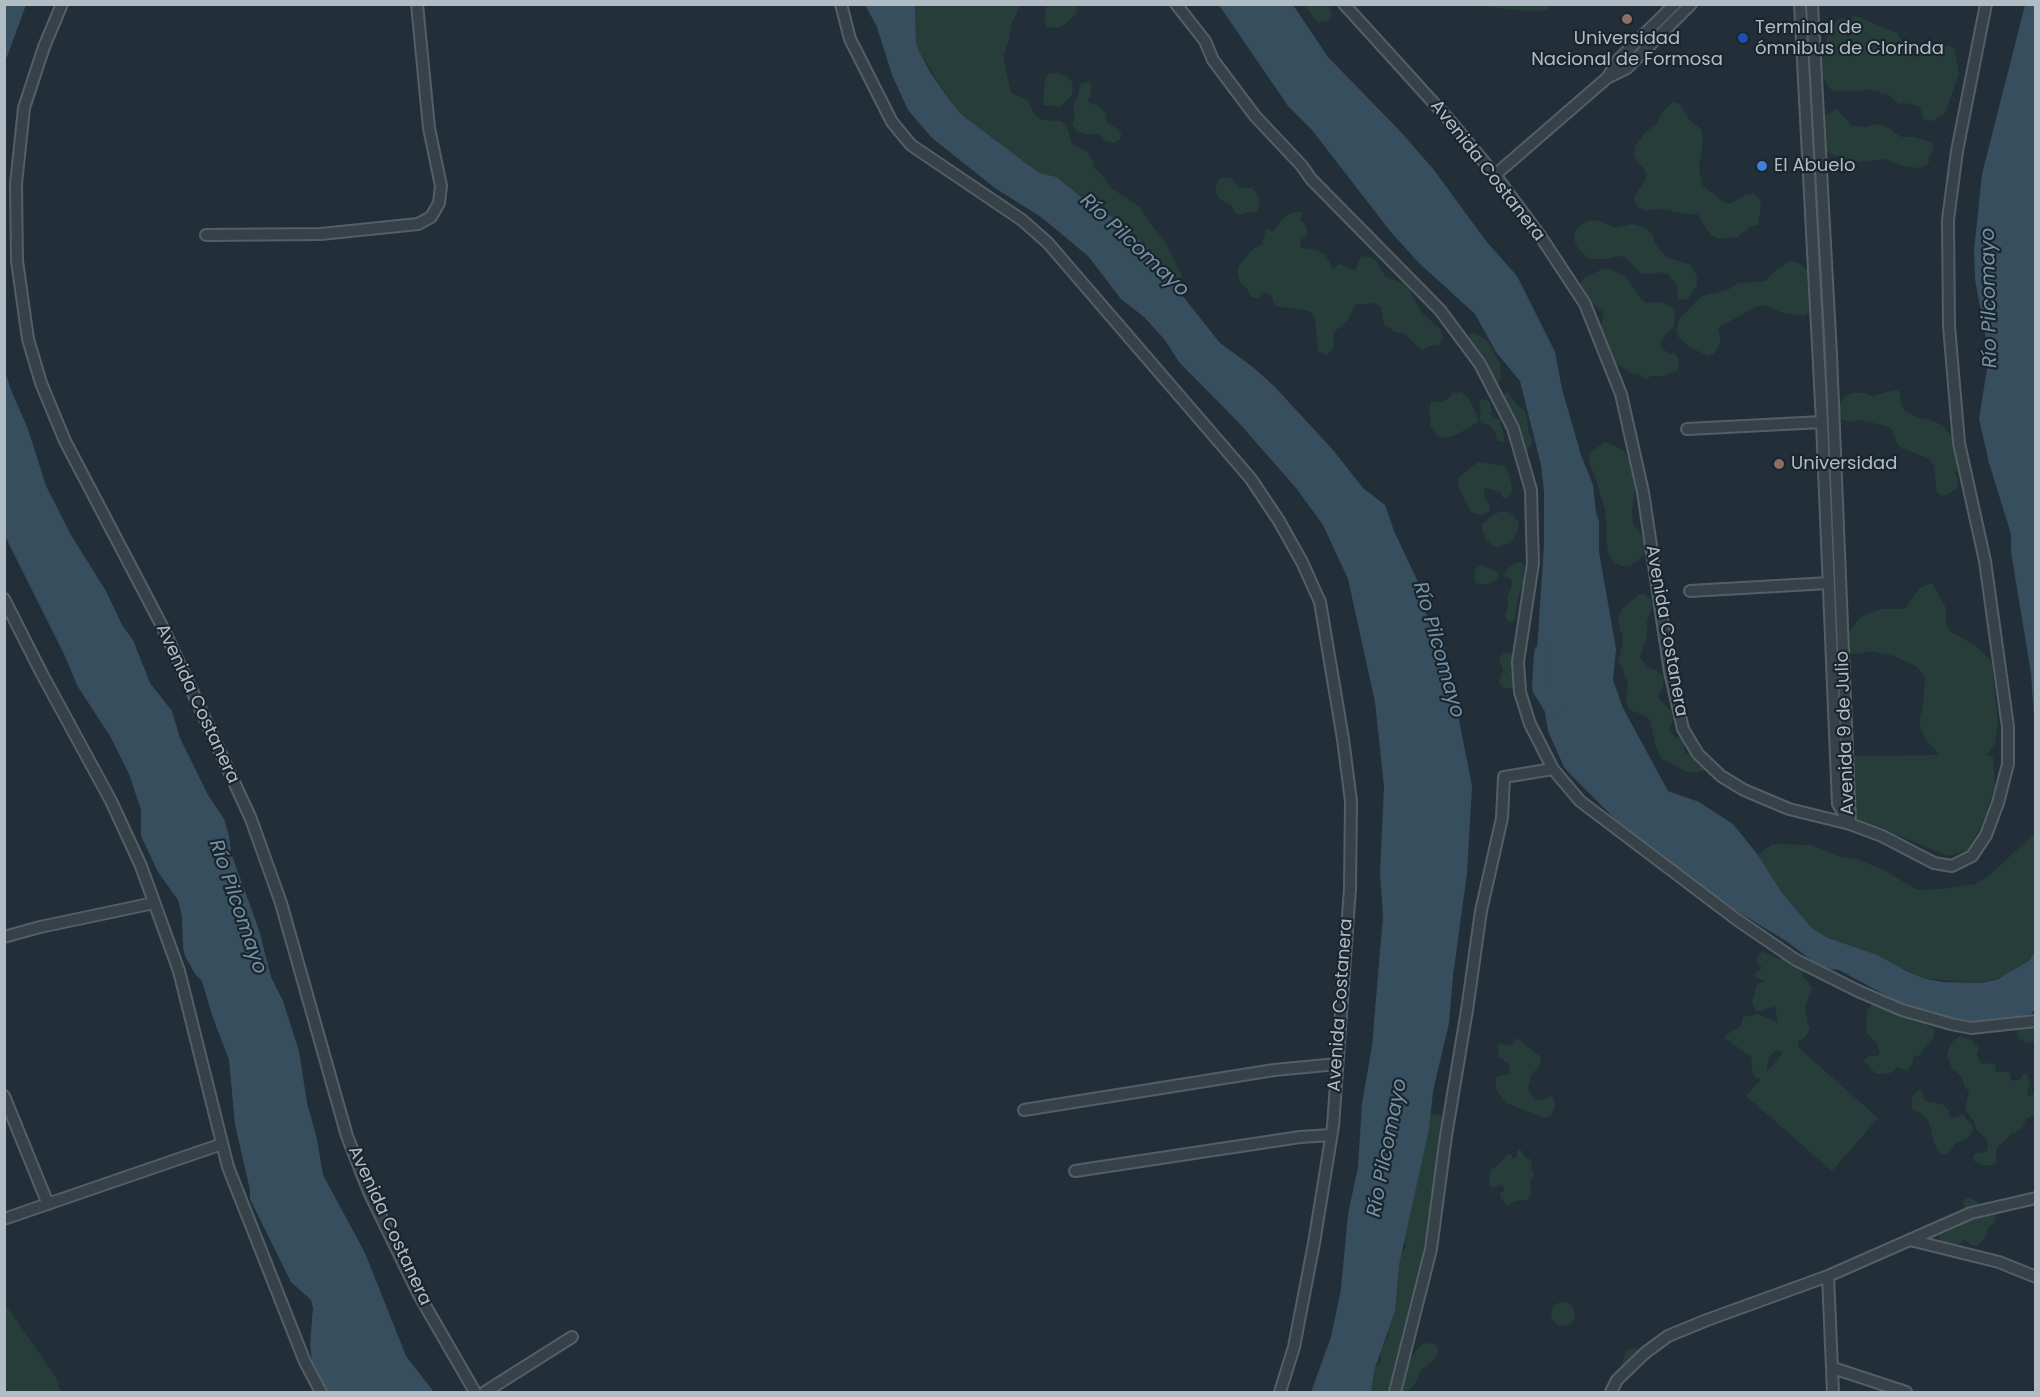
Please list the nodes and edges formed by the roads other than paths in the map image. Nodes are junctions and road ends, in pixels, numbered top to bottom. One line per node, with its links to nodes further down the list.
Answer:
1 (63, 4): 43 (street, Avenida Costanera)
2 (417, 4): 15 (street)
3 (841, 4): 28 (street, Avenida Costanera)
4 (1176, 4): 23 (street)
5 (1344, 4): 14 (street, Avenida Costanera)
6 (1675, 4): 11 (street)
7 (1691, 4): 11 (street)
8 (1800, 4): 13 (street, Avenida 9 de Julio)
9 (1812, 4): 12 (street, Avenida 9 de Julio)
10 (1986, 4): 24 (street, Avenida Costanera)
11 (1607, 78): 14 (street)
12 (1821, 164): 13 (street); 19 (street, Avenida 9 de Julio)
13 (1809, 165): 16 (street, Avenida 9 de Julio)
14 (1495, 175): 24 (street, Avenida Costanera)
15 (206, 235)
16 (1822, 422): 17 (street); 18 (street, Avenida 9 de Julio)
17 (1687, 429)
18 (1825, 499): 19 (street); 20 (street, Avenida 9 de Julio)
19 (1837, 499): 24 (street, Avenida 9 de Julio)
20 (1829, 582): 21 (street); 24 (street, Avenida 9 de Julio)
21 (1690, 591)
22 (4, 599): 25 (street)
23 (1553, 769): 27 (street); 46 (street)
24 (1850, 824)
25 (154, 903): 26 (street); 32 (street)
26 (4, 937)
27 (2036, 1021)
28 (1337, 1064): 30 (street); 31 (street, Avenida Costanera)
29 (4, 1096): 35 (street)
30 (1024, 1110)
31 (1331, 1135): 33 (street); 45 (street, Avenida Costanera)
32 (222, 1144): 35 (street); 42 (street)
33 (1075, 1171)
34 (2036, 1198): 37 (street)
35 (48, 1204): 36 (street)
36 (4, 1219)
37 (1910, 1240): 38 (street); 39 (street)
38 (1828, 1276): 41 (street); 47 (street)
39 (2036, 1277)
40 (572, 1337): 44 (street)
41 (1833, 1368): 48 (street); 49 (street)
42 (321, 1392)
43 (475, 1392)
44 (485, 1392)
45 (1280, 1392)
46 (1395, 1392)
47 (1611, 1392)
48 (1833, 1392)
49 (1906, 1392)

